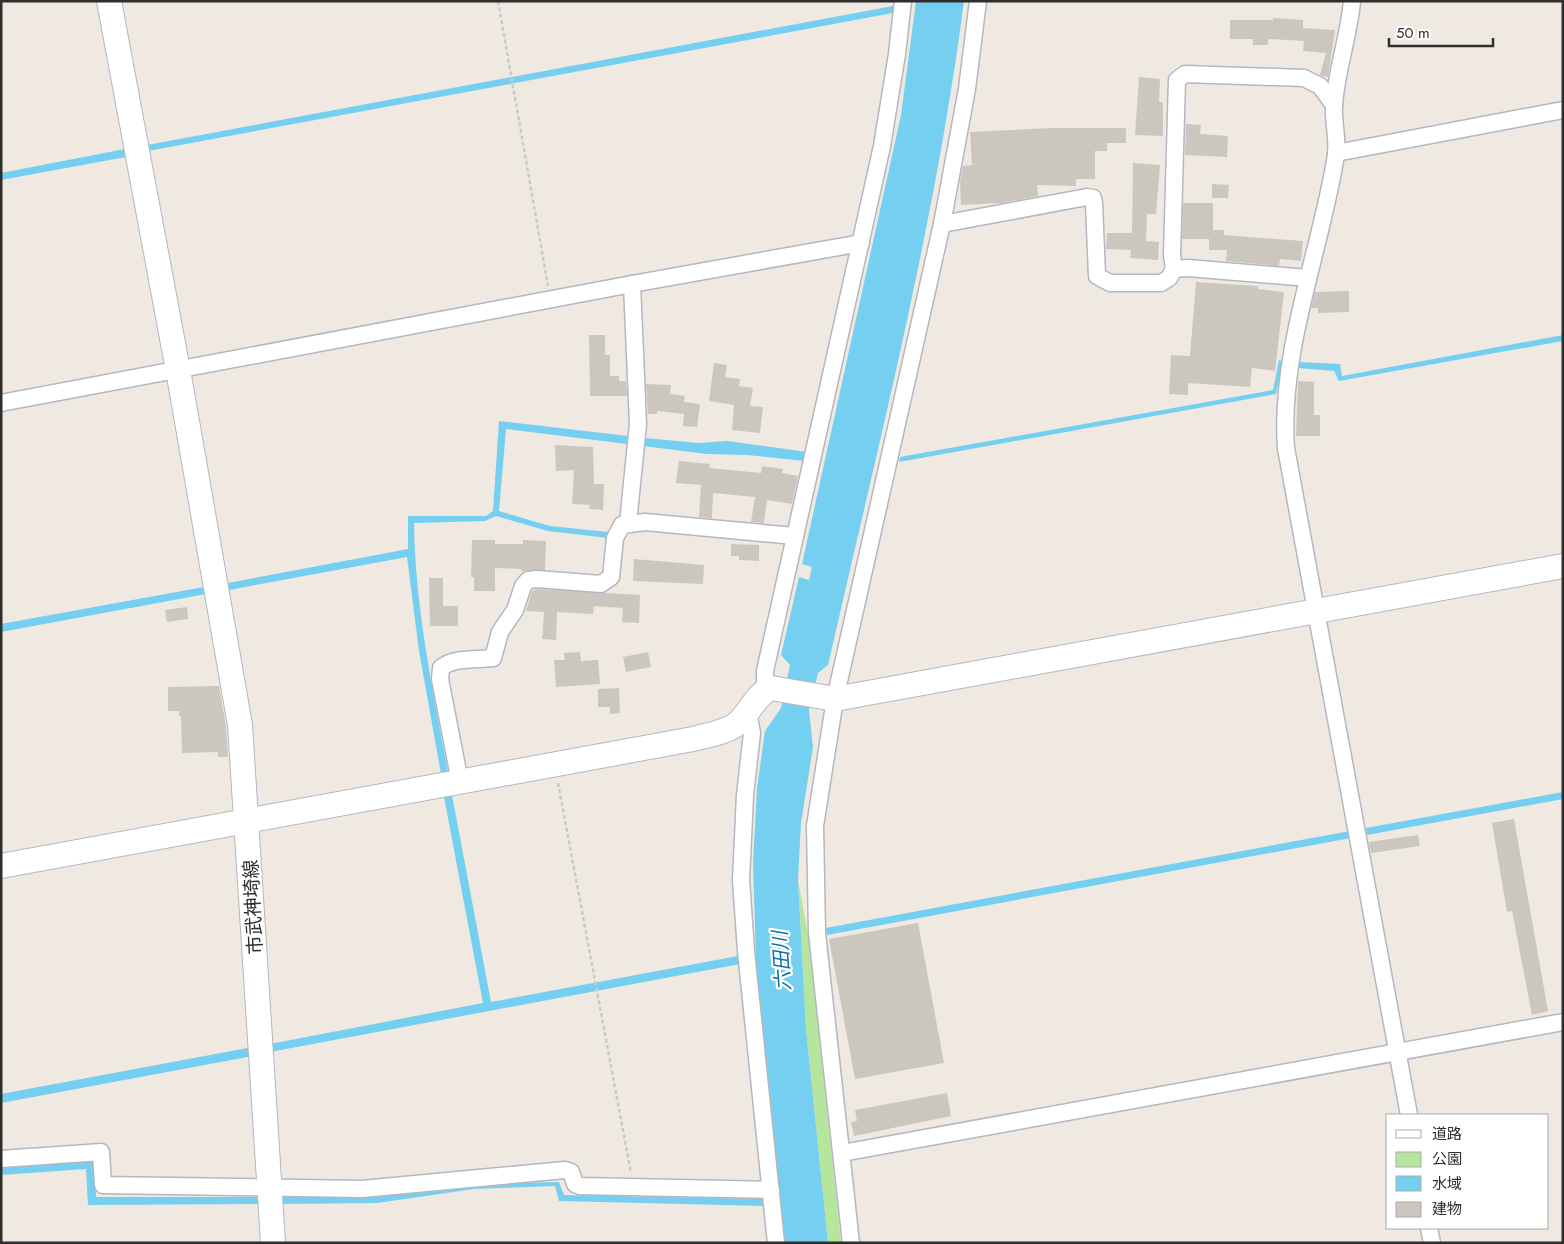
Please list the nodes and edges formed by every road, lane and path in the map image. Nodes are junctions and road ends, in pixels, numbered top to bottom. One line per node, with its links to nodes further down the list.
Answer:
1 (109, 1): 15 (street, 市武神埼線)
2 (498, 1): 14 (path)
3 (903, 1): 10 (street)
4 (978, 1): 9 (street)
5 (1352, 1): 6 (street)
6 (1334, 106): 8 (street); 11 (street)
7 (1563, 110): 8 (street)
8 (1336, 153): 12 (street)
9 (942, 224): 11 (street); 22 (street)
10 (861, 243): 13 (street); 18 (street)
11 (1174, 269): 12 (street)
12 (1308, 278): 20 (street)
13 (632, 284): 14 (street); 17 (street)
14 (551, 299): 15 (street)
15 (178, 370): 16 (street); 26 (street, 市武神埼線)
16 (1, 403)
17 (628, 523): 18 (street); 25 (street)
18 (796, 536): 21 (street)
19 (1563, 566): 20 (street)
20 (1318, 612): 22 (street); 29 (street)
21 (772, 689): 22 (street); 23 (street)
22 (827, 698): 31 (street)
23 (748, 712): 24 (street); 35 (street)
24 (555, 765): 25 (street); 34 (path)
25 (460, 782): 26 (street)
26 (248, 820): 27 (street); 33 (street, 市武神埼線)
27 (1, 866)
28 (1563, 1022): 29 (street)
29 (1397, 1052): 30 (street); 31 (street)
30 (1408, 1114)
31 (842, 1153): 39 (street)
32 (1, 1159): 33 (street)
33 (270, 1187): 34 (street); 37 (street, 市武神埼線)
34 (633, 1187): 35 (street)
35 (771, 1190): 38 (street)
36 (1429, 1229): 40 (street)
37 (272, 1243)
38 (776, 1243)
39 (851, 1243)
40 (1432, 1243)

